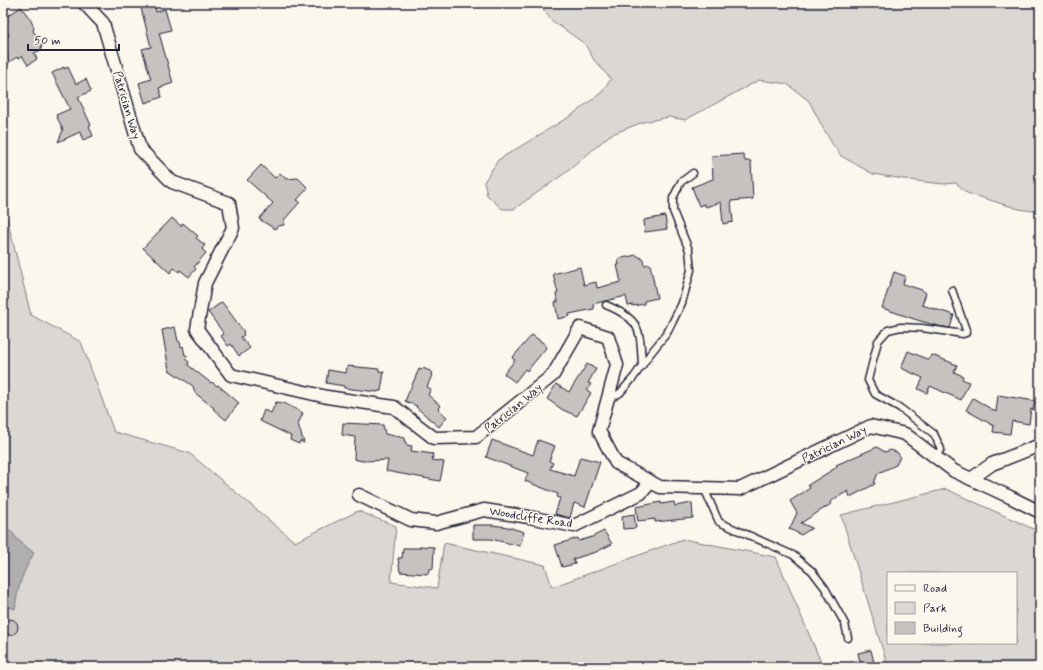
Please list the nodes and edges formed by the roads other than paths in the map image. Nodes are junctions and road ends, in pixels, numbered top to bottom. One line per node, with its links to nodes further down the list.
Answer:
1 (84, 3): 6 (street, Patrician Way)
2 (693, 173): 5 (lane)
3 (952, 290): 8 (lane)
4 (606, 305): 5 (lane)
5 (642, 366): 6 (lane)
6 (608, 400): 10 (street, Patrician Way)
7 (1040, 445): 9 (street)
8 (935, 457): 9 (street, Patrician Way); 11 (street, Patrician Way)
9 (970, 479): 13 (street, Patrician Way)
10 (651, 482): 11 (street, Patrician Way); 12 (street, Woodcliffe Road)
11 (704, 488): 14 (lane)
12 (360, 495)
13 (1040, 512)
14 (848, 638)

